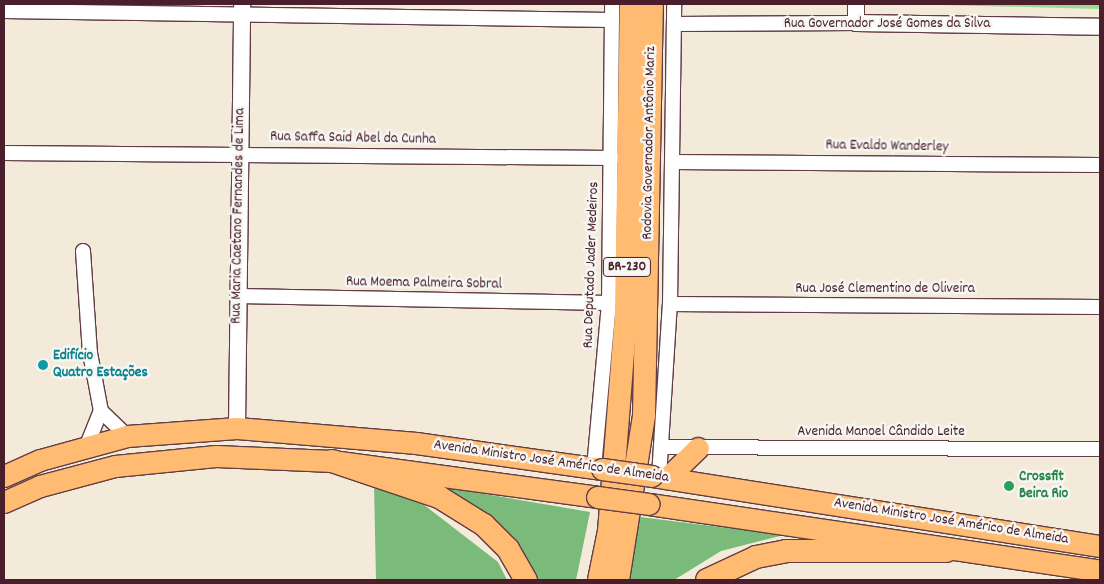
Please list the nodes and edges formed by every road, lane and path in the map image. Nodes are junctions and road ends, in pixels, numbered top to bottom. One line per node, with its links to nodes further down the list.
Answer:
1 (612, 4): 8 (street, Rua Deputado Jader Medeiros)
2 (631, 4): 39 (highway, Rodovia Governador Antônio Mariz / BR-230)
3 (652, 4): 40 (highway, Rodovia Governador Antônio Mariz / BR-230)
4 (674, 4): 10 (street)
5 (856, 4): 9 (street)
6 (242, 8): 7 (street); 8 (street); 13 (street, Rua Maria Caetano Fernandes de Lima)
7 (4, 11)
8 (612, 20): 14 (street, Rua Deputado Jader Medeiros)
9 (856, 23): 10 (street, Rua Governador José Gomes da Silva); 11 (street, Rua Governador José Gomes da Silva)
10 (674, 24): 15 (street)
11 (1100, 27)
12 (4, 153): 13 (street, Rua Saffa Said Abel da Cunha)
13 (239, 154): 14 (street, Rua Saffa Said Abel da Cunha); 18 (street, Rua Maria Caetano Fernandes de Lima)
14 (612, 158): 19 (street, Rua Deputado Jader Medeiros)
15 (673, 162): 16 (street, Rua Evaldo Wanderley); 20 (street)
16 (1100, 165)
17 (83, 251): 22 (street)
18 (238, 296): 19 (street, Rua Moema Palmeira Sobral); 23 (street, Rua Maria Caetano Fernandes de Lima)
19 (609, 303): 30 (street, Rua Deputado Jader Medeiros)
20 (670, 304): 21 (street, Rua José Clementino de Oliveira); 26 (street)
21 (1100, 307)
22 (102, 411): 24 (street); 25 (street)
23 (237, 428): 24 (main road, Avenida Ministro José Américo de Almeida); 30 (main road, Avenida Ministro José Américo de Almeida)
24 (127, 436): 25 (main road, Avenida Ministro José Américo de Almeida)
25 (87, 445): 32 (main road, Avenida Ministro José Américo de Almeida)
26 (661, 447): 27 (street, Avenida Manoel Cândido Leite); 31 (street)
27 (698, 448): 28 (street, Avenida Manoel Cândido Leite); 31 (main road)
28 (1100, 449)
29 (332, 461): 33 (main road, Avenida Ministro José Américo de Almeida); 36 (main road, Avenida Ministro José Américo de Almeida, bridge); 38 (highway)
30 (598, 468): 31 (main road, Avenida Ministro José Américo de Almeida, bridge)
31 (663, 475): 34 (street); 35 (main road, Avenida Ministro José Américo de Almeida)
32 (4, 476)
33 (4, 502)
34 (1100, 537)
35 (1100, 546)
36 (946, 551): 37 (main road, Avenida Ministro José Américo de Almeida); 41 (highway)
37 (1100, 571)
38 (526, 580)
39 (599, 580)
40 (618, 580)
41 (707, 580)

